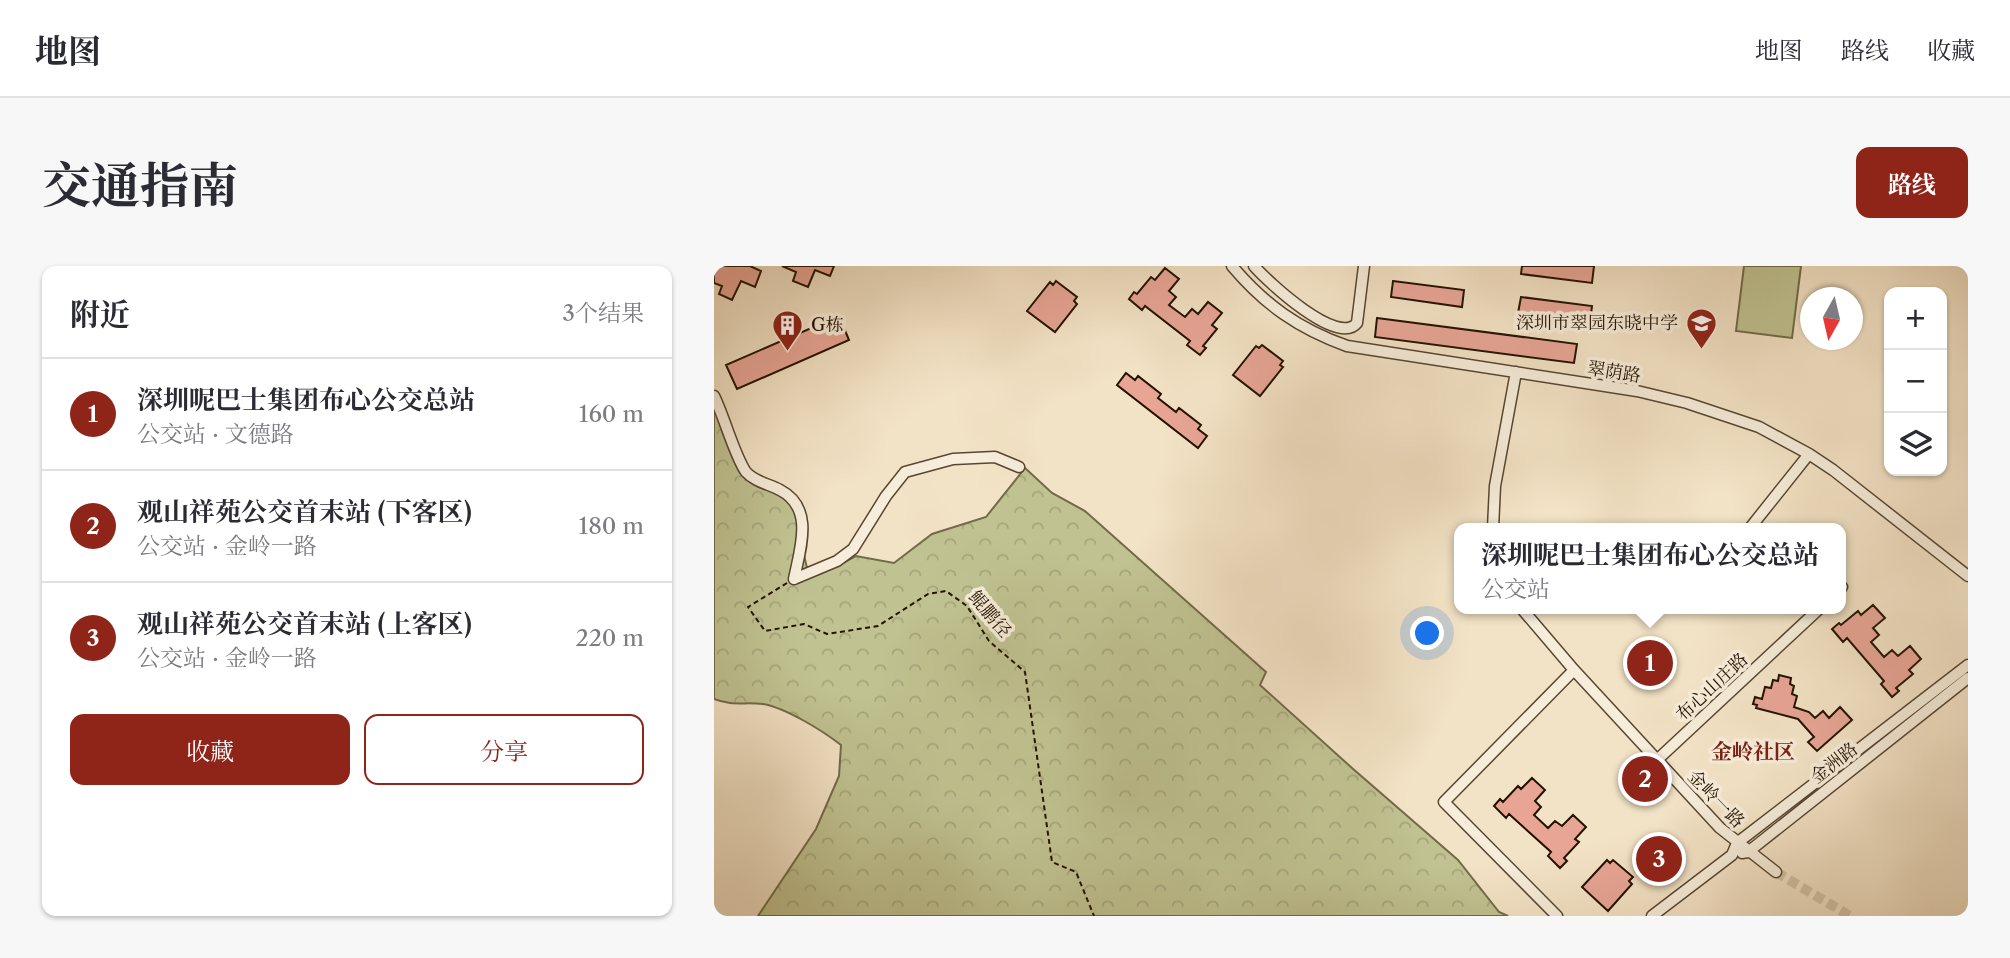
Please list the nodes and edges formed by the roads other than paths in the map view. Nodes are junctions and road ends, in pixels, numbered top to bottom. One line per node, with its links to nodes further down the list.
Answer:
1 (1232, 266): 4 (street, 翠荫路)
2 (1254, 266): 3 (street)
3 (1364, 266)
4 (1516, 372): 6 (street, 翠荫路); 8 (street)
5 (714, 396): 7 (street)
6 (1809, 454): 9 (street); 10 (street, 翠荫路)
7 (1019, 467)
8 (1493, 523)
9 (1754, 523)
10 (1968, 576)
11 (1526, 614): 14 (street, 金岭一路)
12 (1814, 614): 16 (street, 布心山庄路)
13 (1968, 665): 17 (street, 金洲路)
14 (1574, 670): 16 (street, 金岭一路); 21 (street)
15 (1968, 678): 18 (street, 金洲路)
16 (1657, 760): 17 (street, 金岭一路)
17 (1737, 843): 18 (street, 金岭一路); 19 (street)
18 (1748, 852): 19 (street); 20 (street)
19 (1732, 855): 22 (street)
20 (1776, 872)
21 (1557, 916)
22 (1652, 916)

